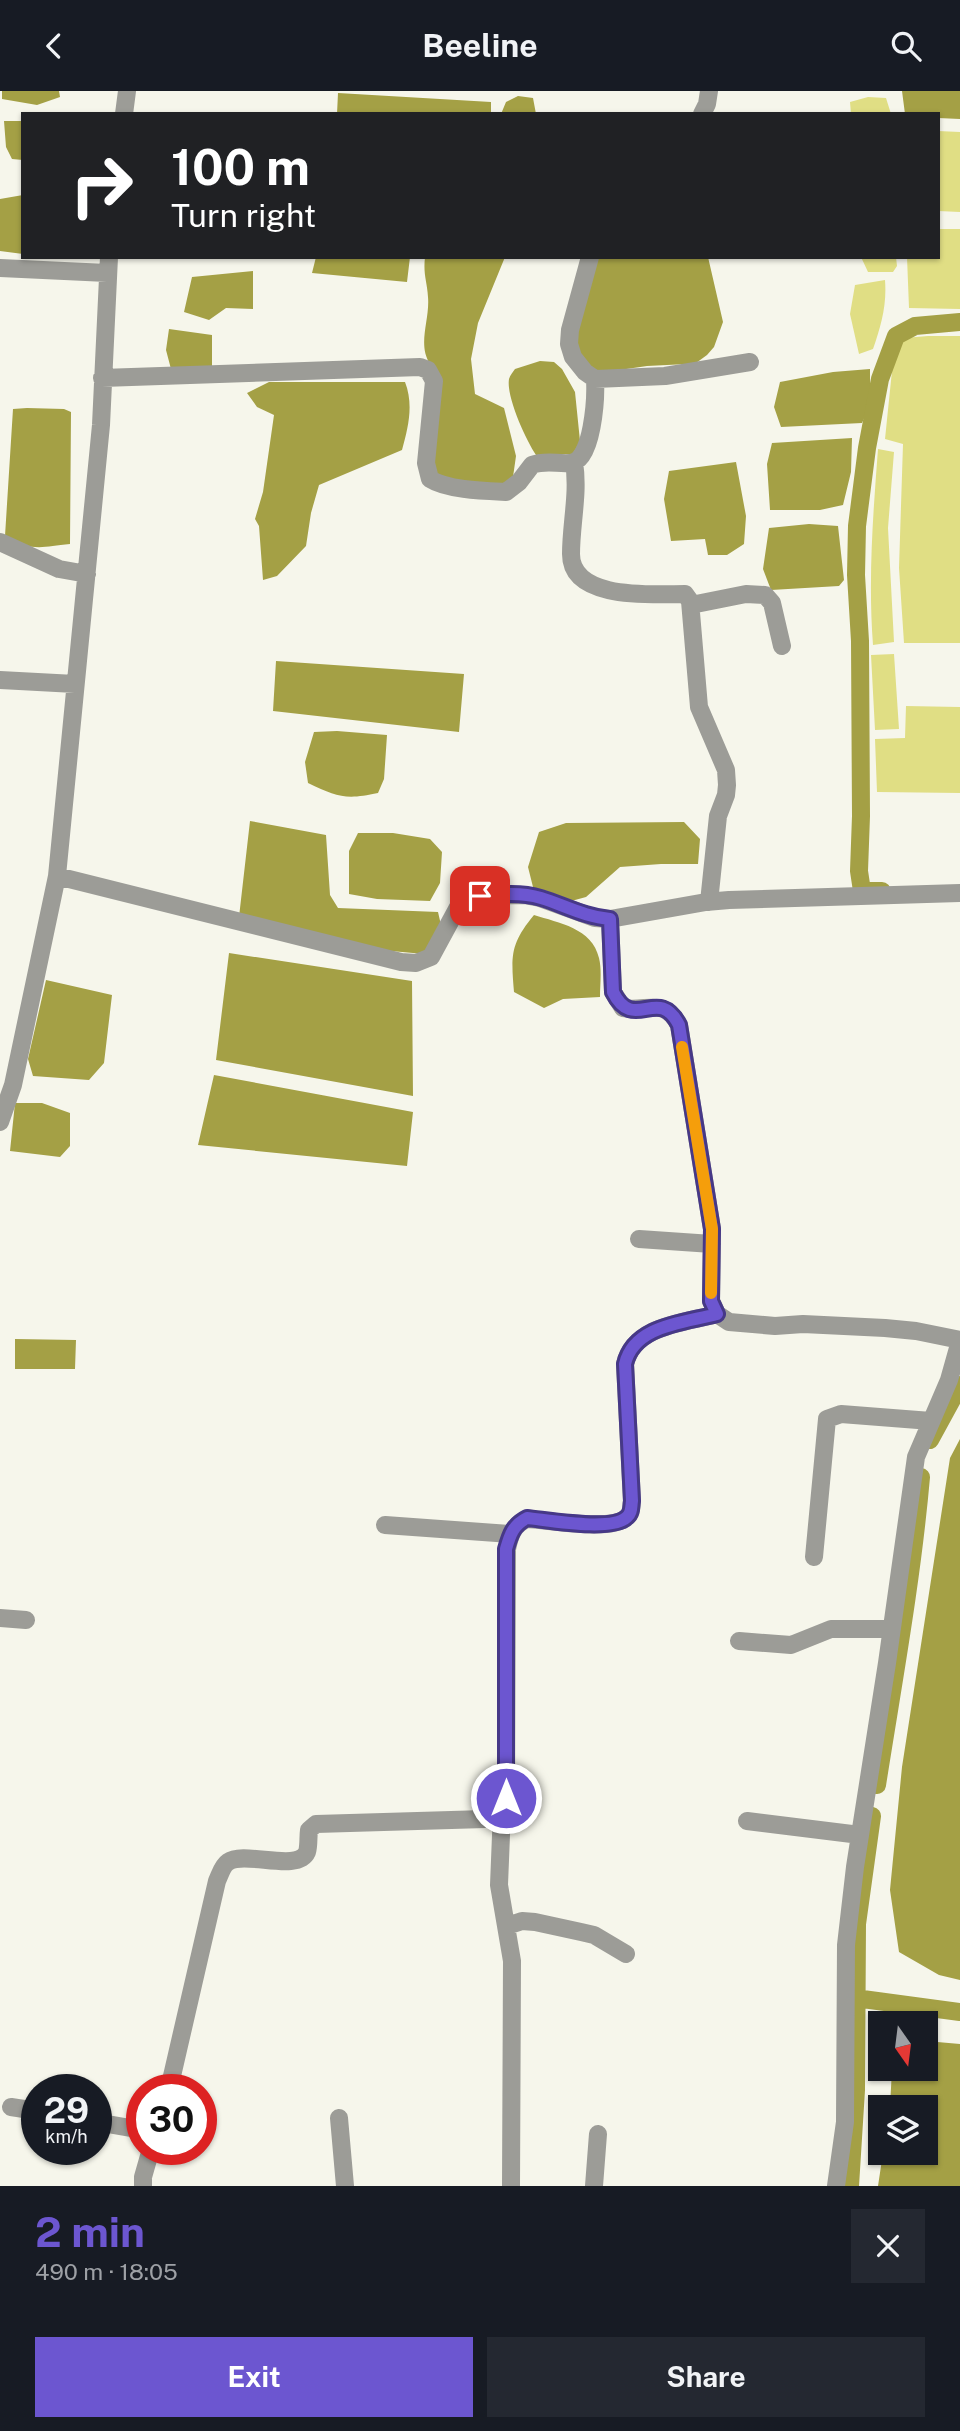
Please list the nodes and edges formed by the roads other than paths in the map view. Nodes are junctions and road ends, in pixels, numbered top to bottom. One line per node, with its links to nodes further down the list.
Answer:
1 (127, 91): 3 (street)
2 (709, 91): 4 (street)
3 (124, 112)
4 (703, 112)
5 (589, 259): 10 (street)
6 (108, 265): 7 (street); 9 (street)
7 (0, 268)
8 (750, 362): 10 (street)
9 (102, 378): 11 (street); 13 (street)
10 (595, 379): 11 (street)
11 (574, 462): 14 (street)
12 (0, 542): 13 (street)
13 (87, 574): 17 (street)
14 (691, 605): 15 (street); 20 (street)
15 (782, 646)
16 (0, 680): 17 (street)
17 (75, 684): 18 (street)
18 (57, 876): 21 (street); 22 (street)
19 (960, 893): 20 (street)
20 (709, 902): 21 (street)
21 (610, 919): 24 (street)
22 (0, 1122)
23 (639, 1239): 24 (street)
24 (712, 1244): 25 (street)
25 (717, 1314): 26 (street); 29 (street)
26 (960, 1340): 27 (street)
27 (931, 1421): 30 (street); 33 (street)
28 (385, 1525): 29 (street)
29 (511, 1534): 35 (street)
30 (814, 1557)
31 (0, 1618): 32 (street)
32 (26, 1620)
33 (892, 1629): 34 (street); 37 (street)
34 (738, 1641)
35 (502, 1810): 38 (street); 40 (street)
36 (747, 1821): 37 (street)
37 (860, 1835): 50 (street)
38 (506, 1926): 39 (street); 48 (street)
39 (626, 1954)
40 (173, 2074)
41 (10, 2106): 42 (street)
42 (21, 2108)
43 (339, 2118): 47 (street)
44 (598, 2134): 49 (street)
45 (146, 2165): 46 (street)
46 (143, 2186)
47 (345, 2186)
48 (511, 2186)
49 (594, 2186)
50 (836, 2186)

